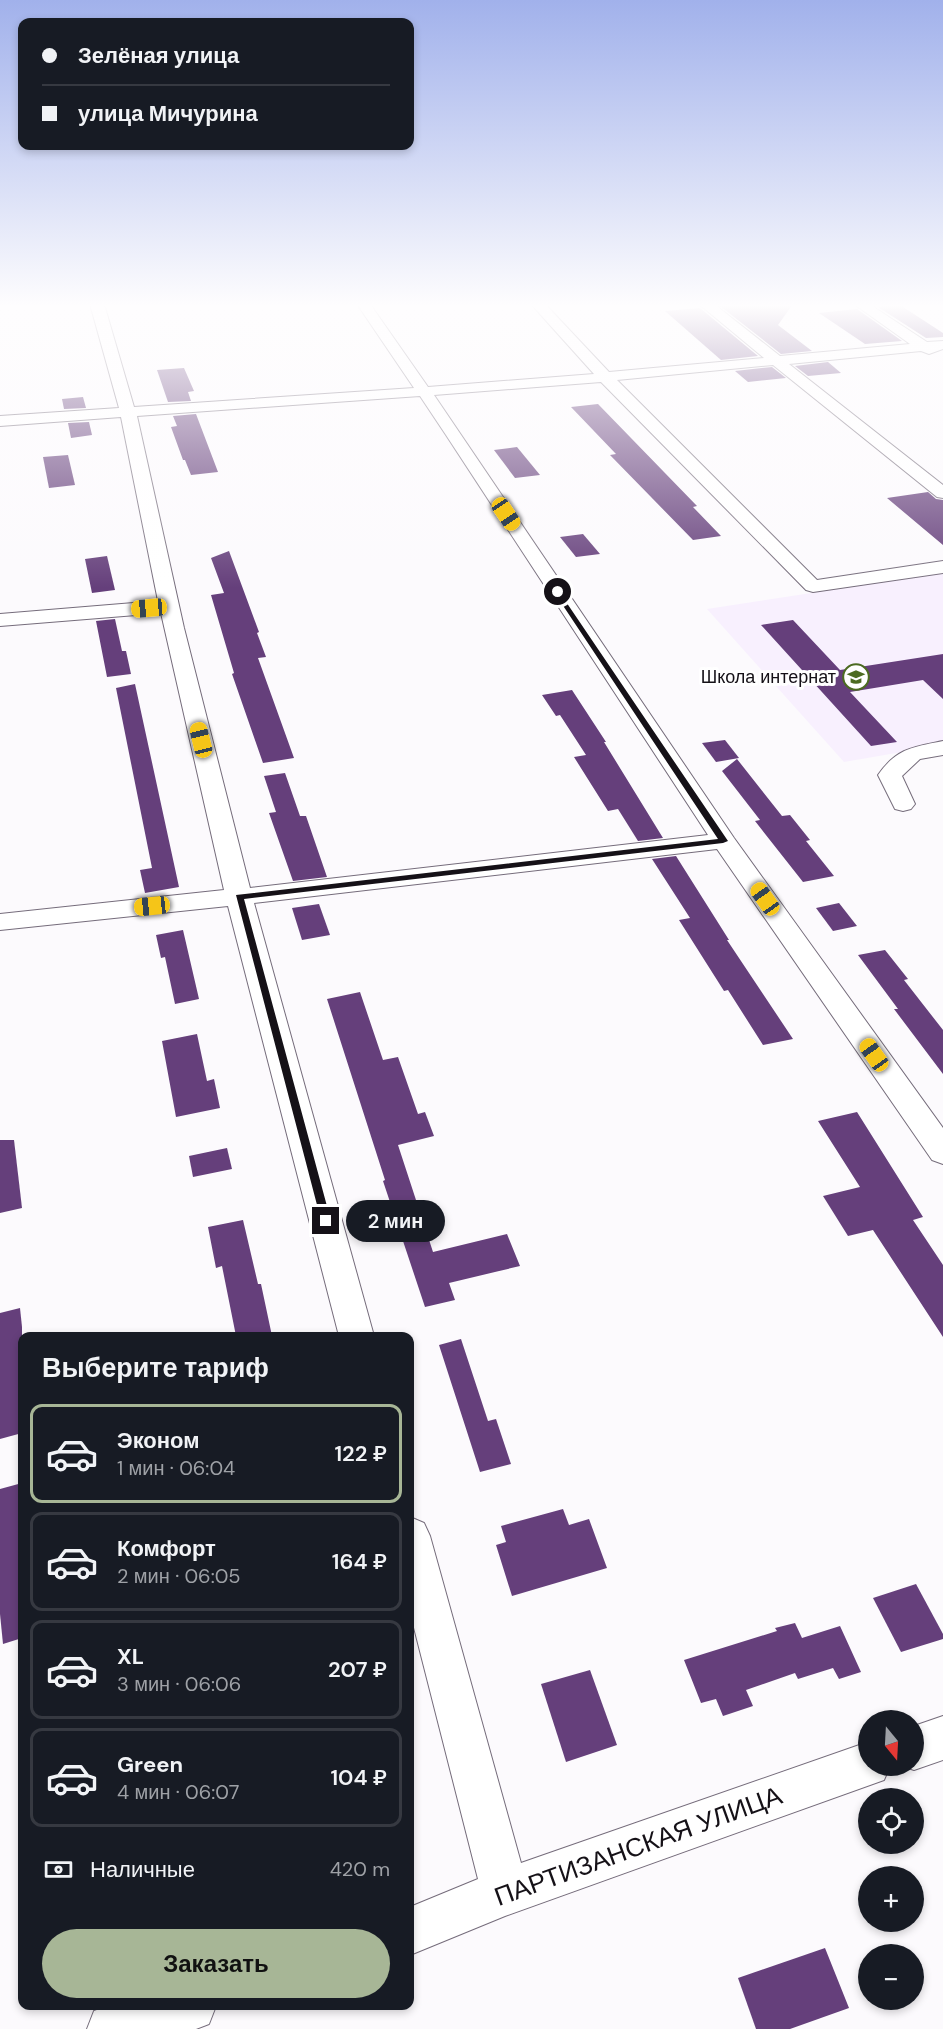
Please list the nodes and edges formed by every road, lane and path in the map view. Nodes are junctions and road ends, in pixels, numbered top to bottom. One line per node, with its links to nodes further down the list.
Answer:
1 (124, 399): 6 (street)
2 (341, 399): 6 (street)
3 (429, 399): 14 (street)
4 (627, 399): 9 (street)
5 (824, 399): 8 (street)
6 (128, 413): 7 (street); 10 (street)
7 (0, 421)
8 (943, 493)
9 (943, 567)
10 (171, 606): 11 (street); 15 (street)
11 (0, 620)
12 (943, 748): 13 (street)
13 (903, 804)
14 (723, 841): 15 (street); 17 (street)
15 (239, 897): 16 (street); 18 (street)
16 (0, 922)
17 (943, 1152)
18 (355, 1332)
19 (414, 1551): 23 (street)
20 (943, 1738): 21 (street)
21 (924, 1745)
22 (858, 1768): 23 (street, ПАРТИЗАНСКАЯ УЛИЦА)
23 (505, 1892): 24 (street, ПАРТИЗАНСКАЯ УЛИЦА)
24 (414, 1929)
25 (177, 2010): 26 (street)
26 (112, 2029)

